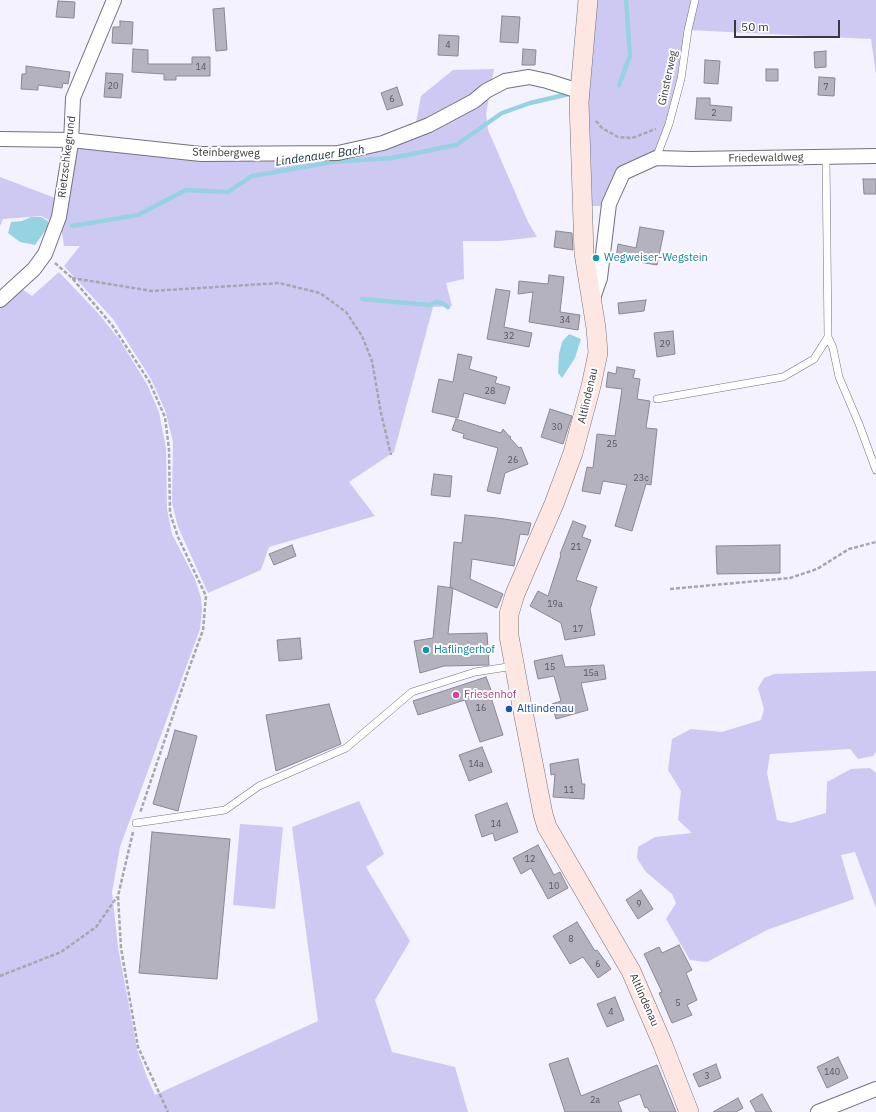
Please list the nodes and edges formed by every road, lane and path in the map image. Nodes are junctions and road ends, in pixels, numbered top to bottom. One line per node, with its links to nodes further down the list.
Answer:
1 (114, 0): 7 (street, Rietzschkegrund)
2 (588, 0): 4 (street, Altlindenau)
3 (695, 0): 5 (lane, Ginsterweg)
4 (579, 96): 5 (path); 7 (street, Steinbergweg); 14 (street, Altlindenau)
5 (669, 124): 10 (lane, Ginsterweg)
6 (0, 139): 7 (street, Steinbergweg)
7 (71, 140): 11 (street, Rietzschkegrund)
8 (826, 156): 9 (street, Friedewaldweg); 10 (street, Friedewaldweg); 15 (lane)
9 (876, 156)
10 (656, 158): 14 (street)
11 (45, 254): 12 (path); 13 (street, Rietzschkegrund)
12 (72, 278): 17 (path); 22 (path)
13 (0, 300)
14 (591, 301): 21 (street, Altlindenau)
15 (828, 337): 16 (lane); 18 (lane)
16 (657, 399)
17 (391, 455)
18 (876, 470)
19 (876, 542): 20 (path)
20 (670, 589)
21 (514, 666): 22 (lane); 27 (street, Altlindenau)
22 (136, 823): 23 (path)
23 (118, 896): 24 (path); 26 (path)
24 (0, 976)
25 (876, 1089): 28 (street)
26 (168, 1112)
27 (689, 1112)
28 (818, 1112)

